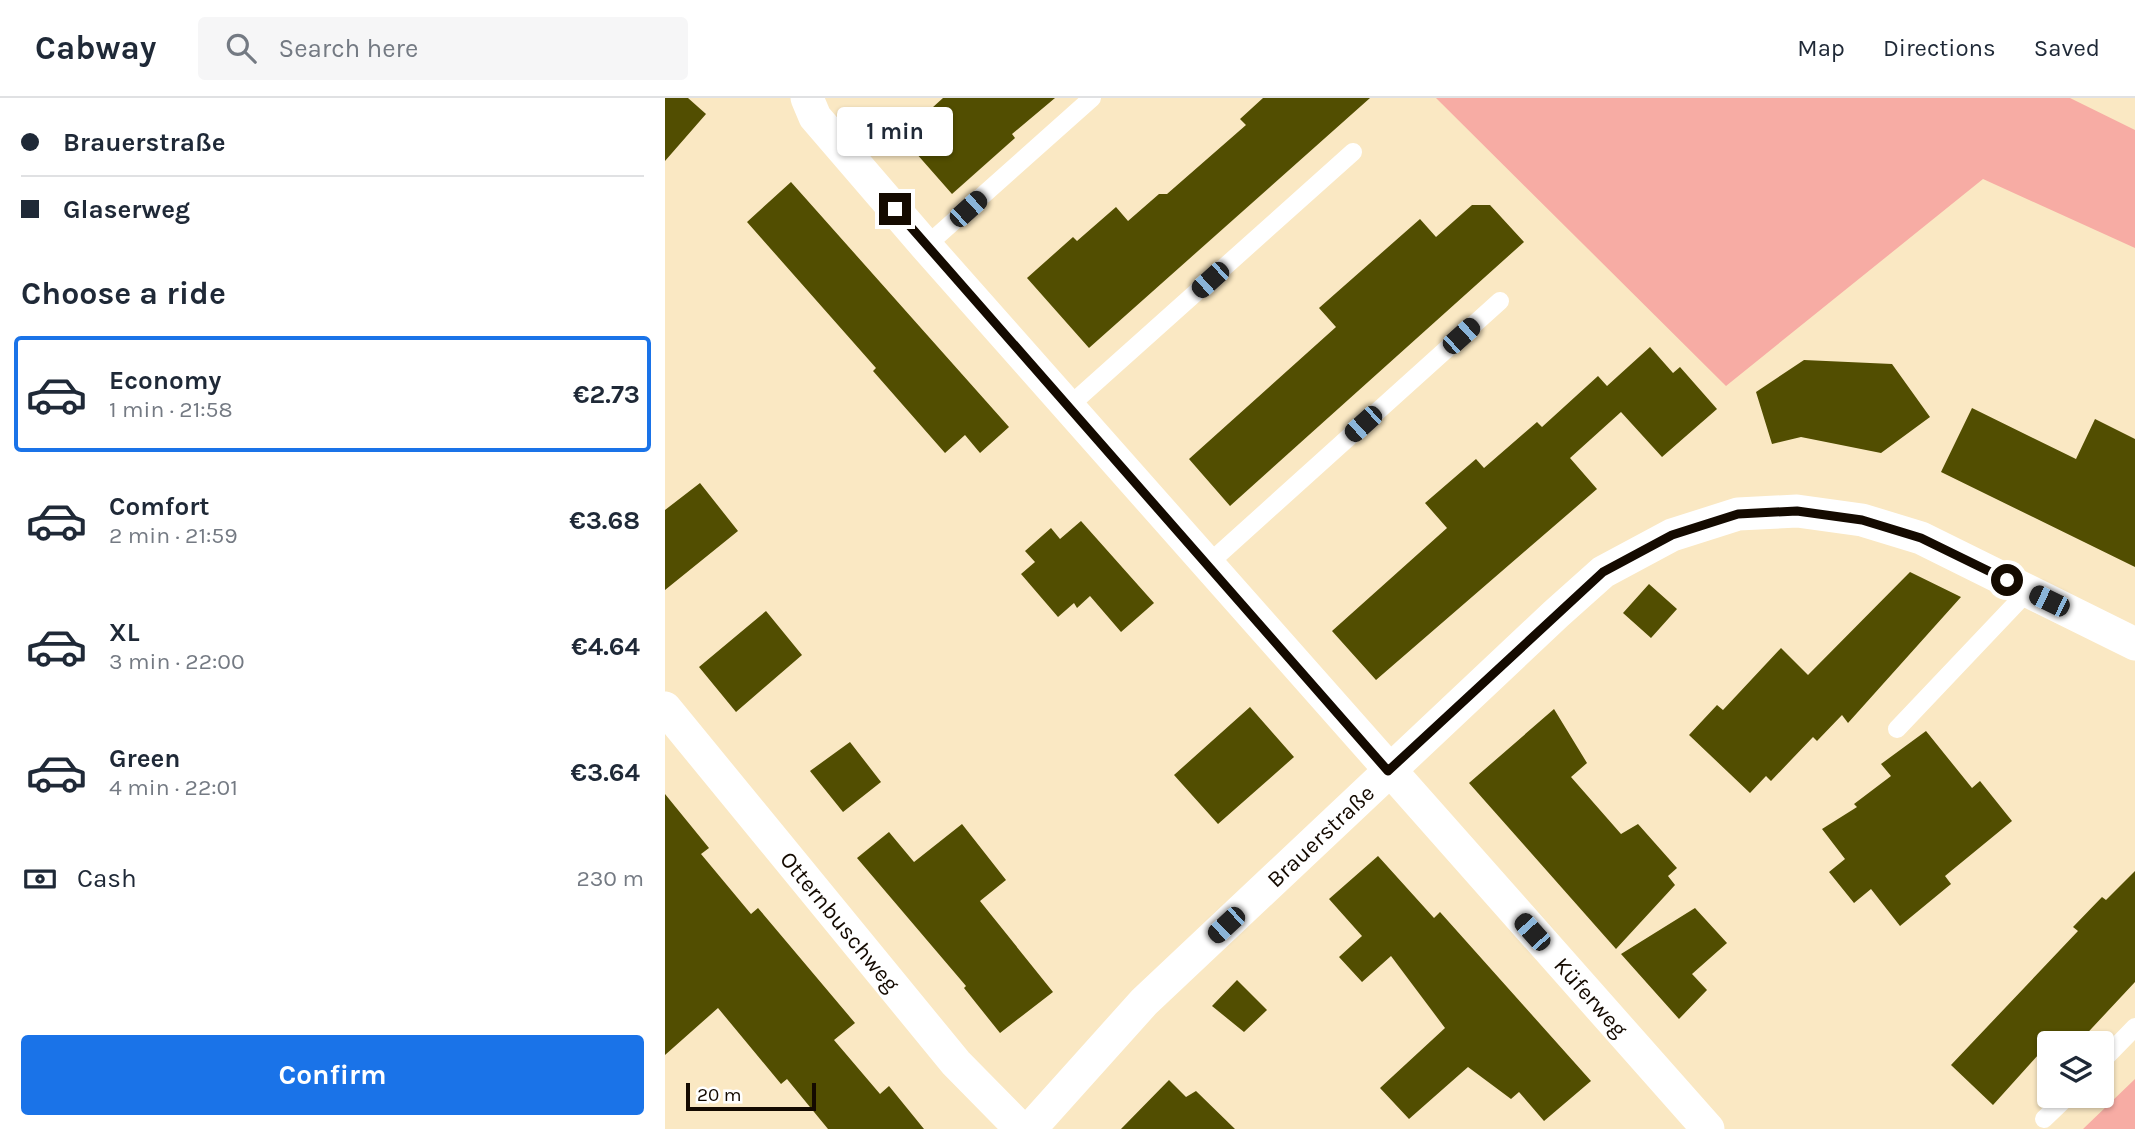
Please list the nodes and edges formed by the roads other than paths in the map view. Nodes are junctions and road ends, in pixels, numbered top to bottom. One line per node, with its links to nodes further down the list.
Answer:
1 (807, 98): 4 (street, Küferweg)
2 (1092, 98): 4 (lane)
3 (1353, 152): 6 (lane)
4 (926, 246): 6 (street, Küferweg)
5 (1500, 301): 7 (lane)
6 (1068, 407): 7 (street, Küferweg)
7 (1207, 565): 12 (street, Küferweg)
8 (2028, 591): 9 (street, Brauerstraße); 11 (lane); 12 (street, Brauerstraße)
9 (2135, 644)
10 (665, 708): 17 (street, Otternbuschweg)
11 (1897, 729)
12 (1388, 771): 18 (street, Brauerstraße); 19 (street, Küferweg)
13 (2135, 1027): 14 (lane)
14 (2114, 1049)
15 (2055, 1108): 16 (lane)
16 (2044, 1119)
17 (1021, 1129)
18 (1030, 1129)
19 (1708, 1129)

